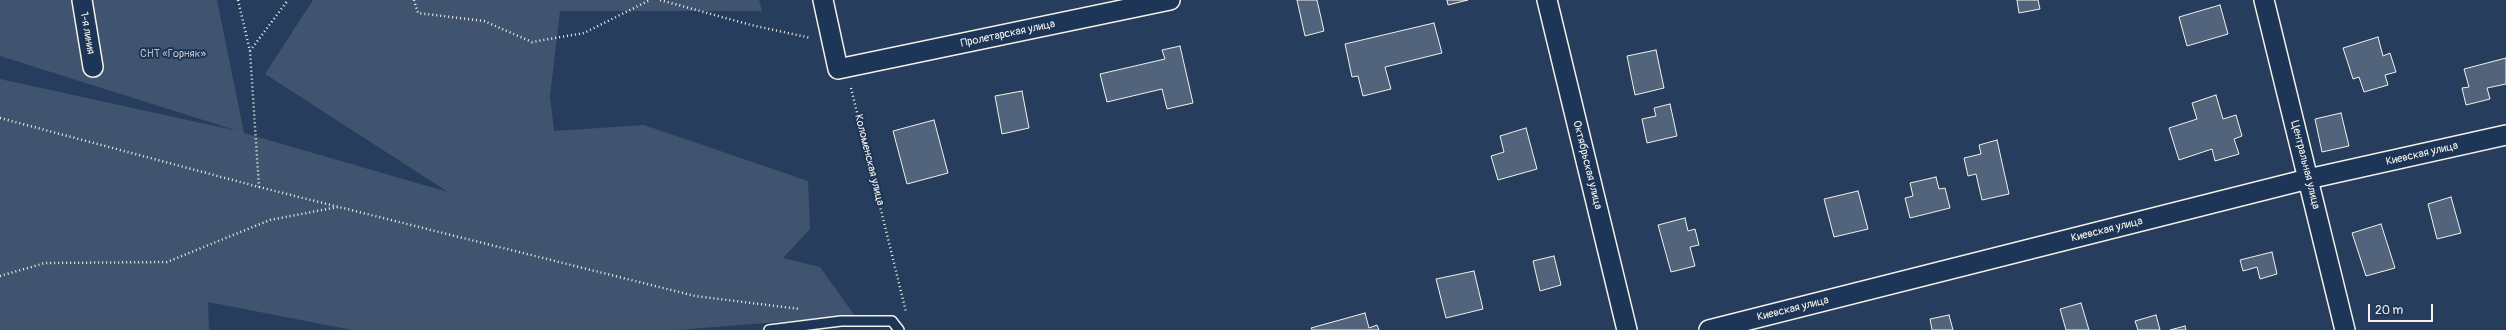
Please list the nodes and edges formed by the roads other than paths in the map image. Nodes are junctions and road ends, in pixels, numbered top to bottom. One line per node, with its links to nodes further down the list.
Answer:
1 (82, 0): 6 (street, 1-я линия)
2 (823, 0): 3 (street, Пролетарская улица)
3 (1170, 0)
4 (1547, 0): 11 (street, Октябрьская улица)
5 (2264, 0): 8 (street, Центральная улица)
6 (93, 67)
7 (2506, 135): 8 (street, Киевская улица)
8 (2308, 179): 12 (street, Киевская улица); 13 (street, Центральная улица)
9 (769, 330): 10 (lane)
10 (899, 330)
11 (1627, 330)
12 (1709, 330)
13 (2345, 330)

